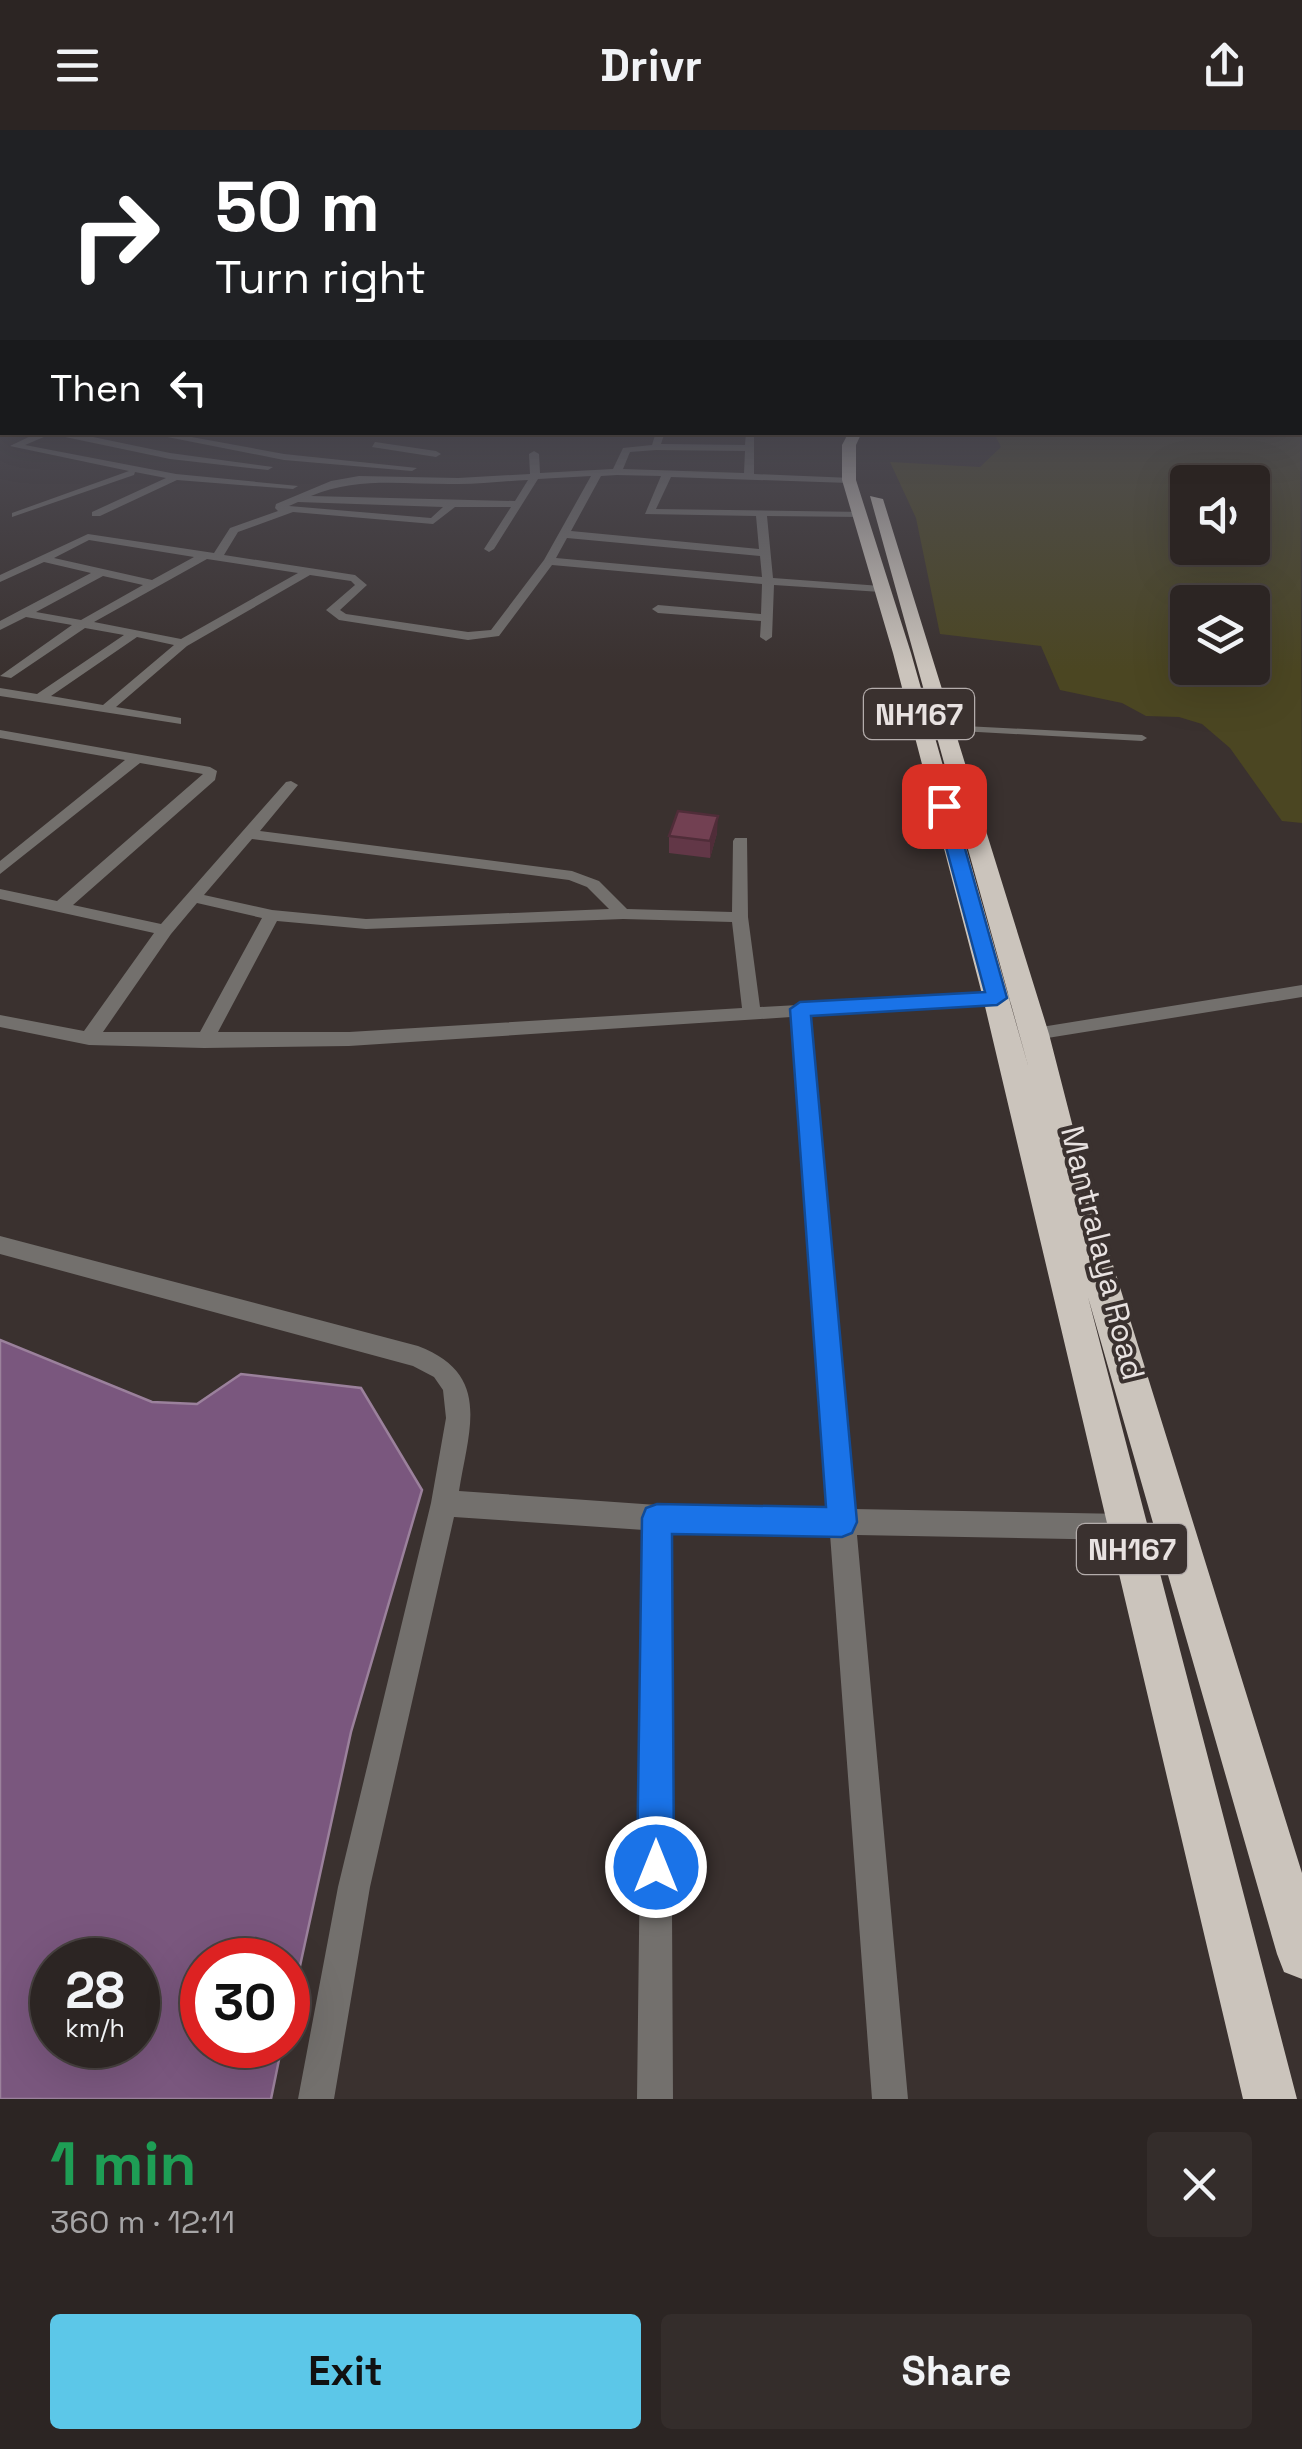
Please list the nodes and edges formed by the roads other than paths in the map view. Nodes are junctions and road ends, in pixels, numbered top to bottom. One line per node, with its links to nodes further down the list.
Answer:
1 (92, 488): 18 (street)
2 (154, 488): 16 (street)
3 (325, 488): 9 (street)
4 (528, 488): 11 (street)
5 (590, 488): 20 (street)
6 (661, 488): 14 (street)
7 (852, 488): 17 (highway, Mantralaya Road / NH167)
8 (873, 488): 45 (highway, NH167)
9 (298, 499): 10 (street); 13 (street)
10 (452, 504): 11 (street); 13 (street)
11 (517, 504): 22 (street)
12 (0, 509): 18 (street)
13 (290, 510): 24 (street)
14 (649, 512): 15 (street); 21 (street)
15 (761, 512): 17 (street); 23 (street)
16 (96, 514)
17 (860, 514): 32 (highway, Mantralaya Road / NH167)
18 (16, 515): 19 (street)
19 (0, 524)
20 (564, 534): 21 (street); 26 (street)
21 (635, 540): 23 (street)
22 (488, 549)
23 (765, 553): 30 (street)
24 (211, 556): 25 (street); 27 (street); 31 (street)
25 (41, 558): 28 (street); 29 (street)
26 (549, 561): 27 (street); 30 (street)
27 (312, 569): 40 (street)
28 (100, 573): 31 (street); 34 (street)
29 (0, 579)
30 (768, 582): 32 (street); 35 (street)
31 (153, 584): 36 (street)
32 (881, 590): 61 (highway, Mantralaya Road / NH167)
33 (658, 609): 35 (street)
34 (24, 613): 36 (street); 37 (street)
35 (766, 618): 39 (street)
36 (82, 624): 38 (street); 41 (street)
37 (0, 626)
38 (135, 634): 40 (street); 42 (street)
39 (766, 638)
40 (184, 643): 43 (street)
41 (2, 682): 42 (street)
42 (39, 699): 43 (street)
43 (107, 708): 44 (street)
44 (176, 721)
45 (945, 728): 47 (lane); 61 (highway, NH167)
46 (0, 734): 48 (street)
47 (1142, 738)
48 (136, 758): 52 (street); 55 (street)
49 (292, 785): 50 (street)
50 (248, 834): 54 (street); 56 (street)
51 (741, 842): 58 (street)
52 (0, 869)
53 (0, 894): 55 (street)
54 (191, 898): 57 (street); 59 (street)
55 (58, 908): 59 (street)
56 (623, 914): 57 (street); 58 (street)
57 (272, 915): 67 (street)
58 (740, 917): 63 (street)
59 (164, 930): 66 (street)
60 (1302, 992): 65 (street)
61 (1010, 997): 62 (street); 65 (highway, NH167); 72 (highway, Mantralaya Road / NH167)
62 (800, 1009): 63 (street); 71 (street)
63 (752, 1012): 67 (street)
64 (0, 1020): 66 (street)
65 (1034, 1034): 73 (highway, Mantralaya Road / NH167)
66 (89, 1038): 67 (street)
67 (204, 1041)
68 (0, 1245): 69 (street)
69 (444, 1503): 70 (street); 74 (street)
70 (657, 1518): 71 (street); 75 (street)
71 (842, 1522): 72 (street); 76 (street)
72 (1126, 1527): 77 (highway, Mantralaya Road / NH167)
73 (1302, 1954)
74 (316, 2099)
75 (654, 2099)
76 (890, 2099)
77 (1270, 2099)

